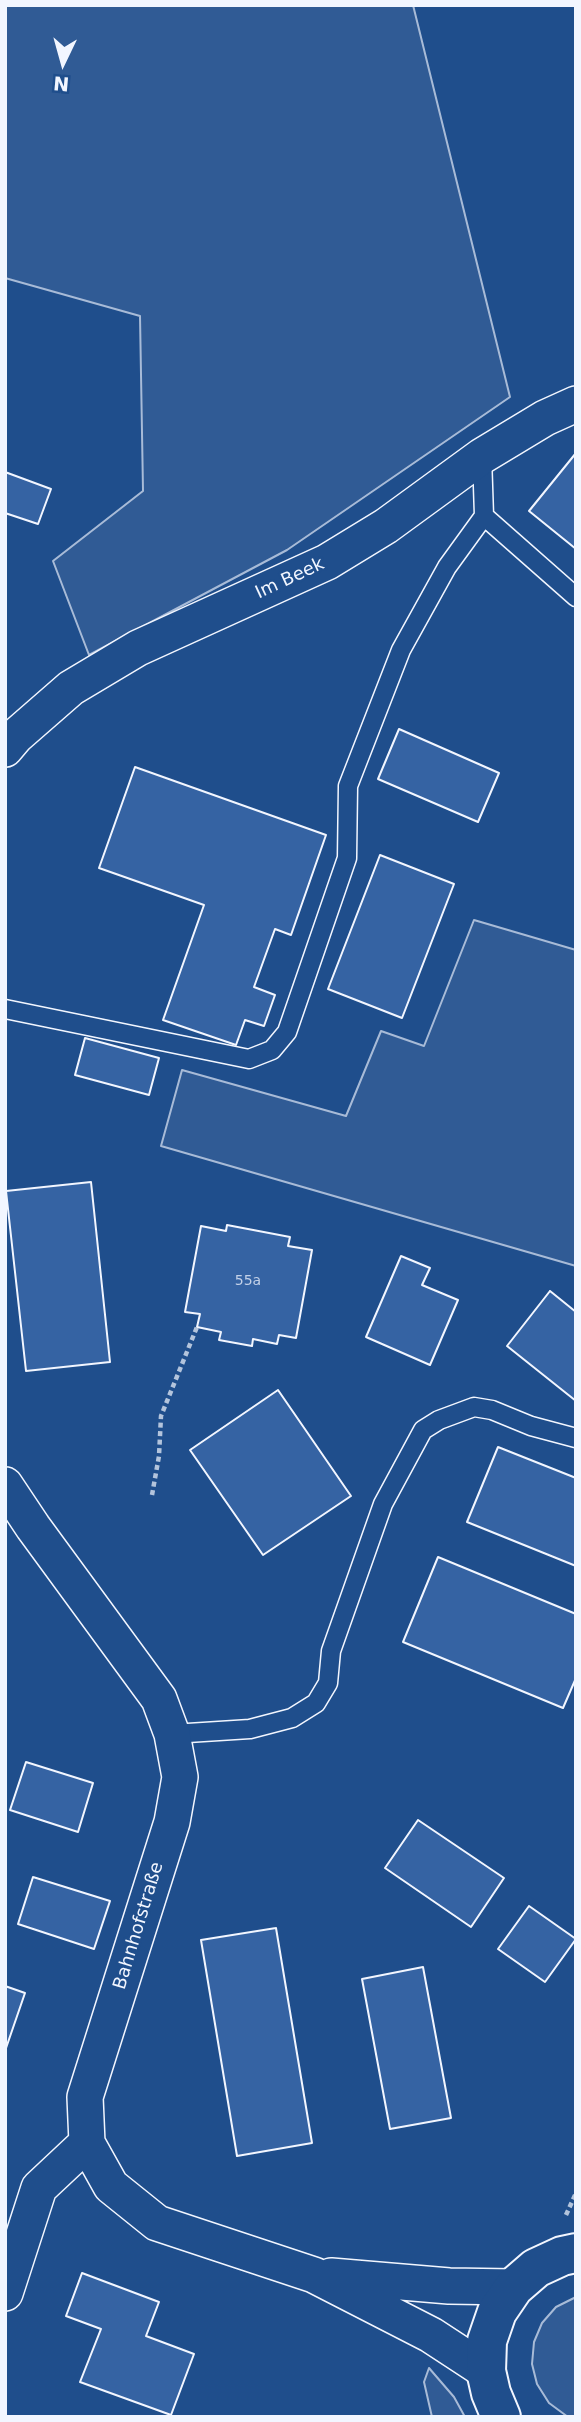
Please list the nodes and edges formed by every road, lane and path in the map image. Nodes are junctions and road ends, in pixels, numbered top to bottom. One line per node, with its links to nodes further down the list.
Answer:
1 (576, 404): 2 (street, Im Beek)
2 (482, 456): 3 (lane); 5 (street, Im Beek)
3 (484, 516): 4 (lane); 6 (lane)
4 (576, 597)
5 (5, 750)
6 (5, 1009)
7 (197, 1327): 10 (path)
8 (576, 1438): 11 (lane)
9 (5, 1485): 11 (street, Bahnhofstraße)
10 (152, 1495)
11 (172, 1734): 12 (street, Bahnhofstraße)
12 (87, 2143): 14 (street, Bahnhofstraße); 16 (street)
13 (571, 2249): 15 (main road)
14 (314, 2275): 15 (street, Bahnhofstraße); 17 (street, Bahnhofstraße)
15 (514, 2287): 17 (main road)
16 (5, 2293)
17 (486, 2371): 18 (main road)
18 (502, 2417)

